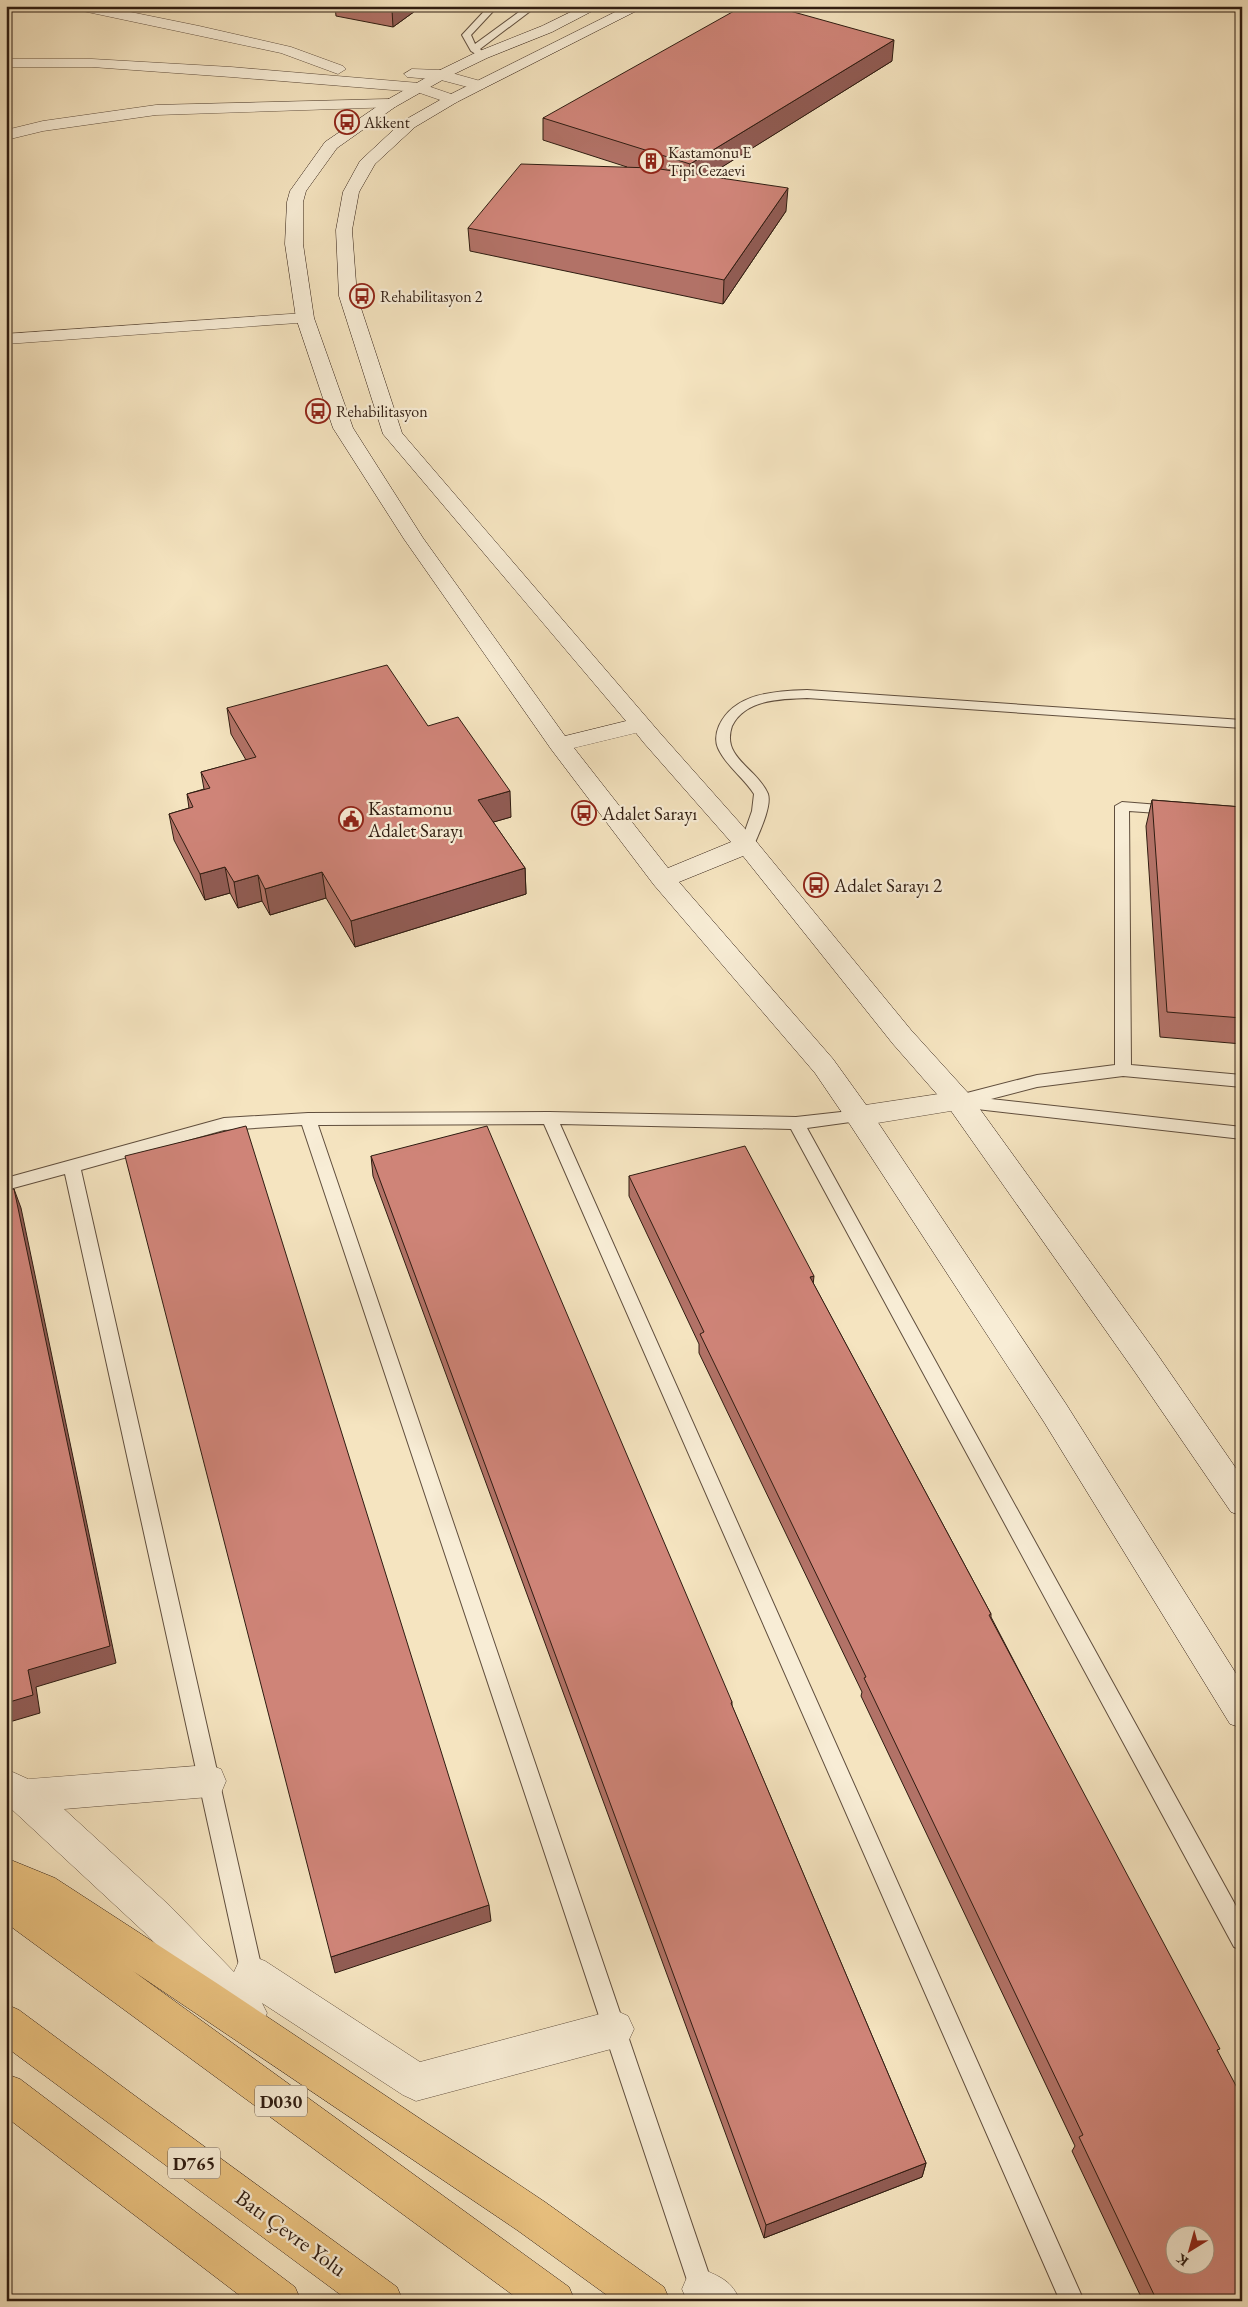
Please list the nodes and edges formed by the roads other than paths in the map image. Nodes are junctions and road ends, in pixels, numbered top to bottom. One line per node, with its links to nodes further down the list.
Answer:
1 (78, 6): 9 (main road)
2 (494, 6): 6 (lane)
3 (533, 6): 6 (lane)
4 (595, 6): 6 (main road)
5 (639, 6): 13 (main road)
6 (478, 52): 11 (main road)
7 (6, 63): 8 (main road)
8 (92, 64): 10 (main road); 12 (main road)
9 (338, 69): 10 (main road); 11 (main road)
10 (231, 72): 14 (main road)
11 (441, 75): 13 (main road); 14 (main road)
12 (17, 78)
13 (479, 85): 15 (main road)
14 (418, 88): 15 (main road); 16 (main road)
15 (452, 99): 21 (main road)
16 (390, 104): 17 (main road); 18 (main road)
17 (6, 135)
18 (306, 318): 19 (main road); 22 (main road)
19 (6, 339)
20 (1242, 724): 24 (lane)
21 (640, 725): 22 (main road); 24 (main road)
22 (559, 744): 25 (main road)
23 (1186, 811): 26 (lane)
24 (747, 845): 25 (main road); 28 (main road)
25 (663, 879): 29 (main road)
26 (1123, 1070): 27 (lane); 28 (lane)
27 (1242, 1080)
28 (959, 1101): 29 (main road); 33 (lane); 36 (main road)
29 (859, 1116): 32 (lane); 37 (main road)
30 (549, 1118): 31 (lane); 32 (lane); 53 (lane)
31 (308, 1119): 34 (lane); 45 (lane)
32 (796, 1123): 42 (lane)
33 (1242, 1133)
34 (72, 1167): 35 (lane); 38 (lane)
35 (6, 1184)
36 (1242, 1503)
37 (1242, 1713)
38 (209, 1781): 39 (main road); 43 (lane)
39 (15, 1791): 46 (main road)
40 (6, 1875): 46 (highway)
41 (6, 1900): 51 (highway, D030)
42 (1242, 1939)
43 (252, 1974): 45 (main road)
44 (6, 2022): 50 (highway, Batı Çevre Yolu / D765)
45 (614, 2029): 48 (lane)
46 (283, 2050): 52 (highway)
47 (6, 2093): 49 (highway)
48 (711, 2295)
49 (281, 2301)
50 (383, 2301)
51 (555, 2301)
52 (650, 2301)
53 (1072, 2301)

